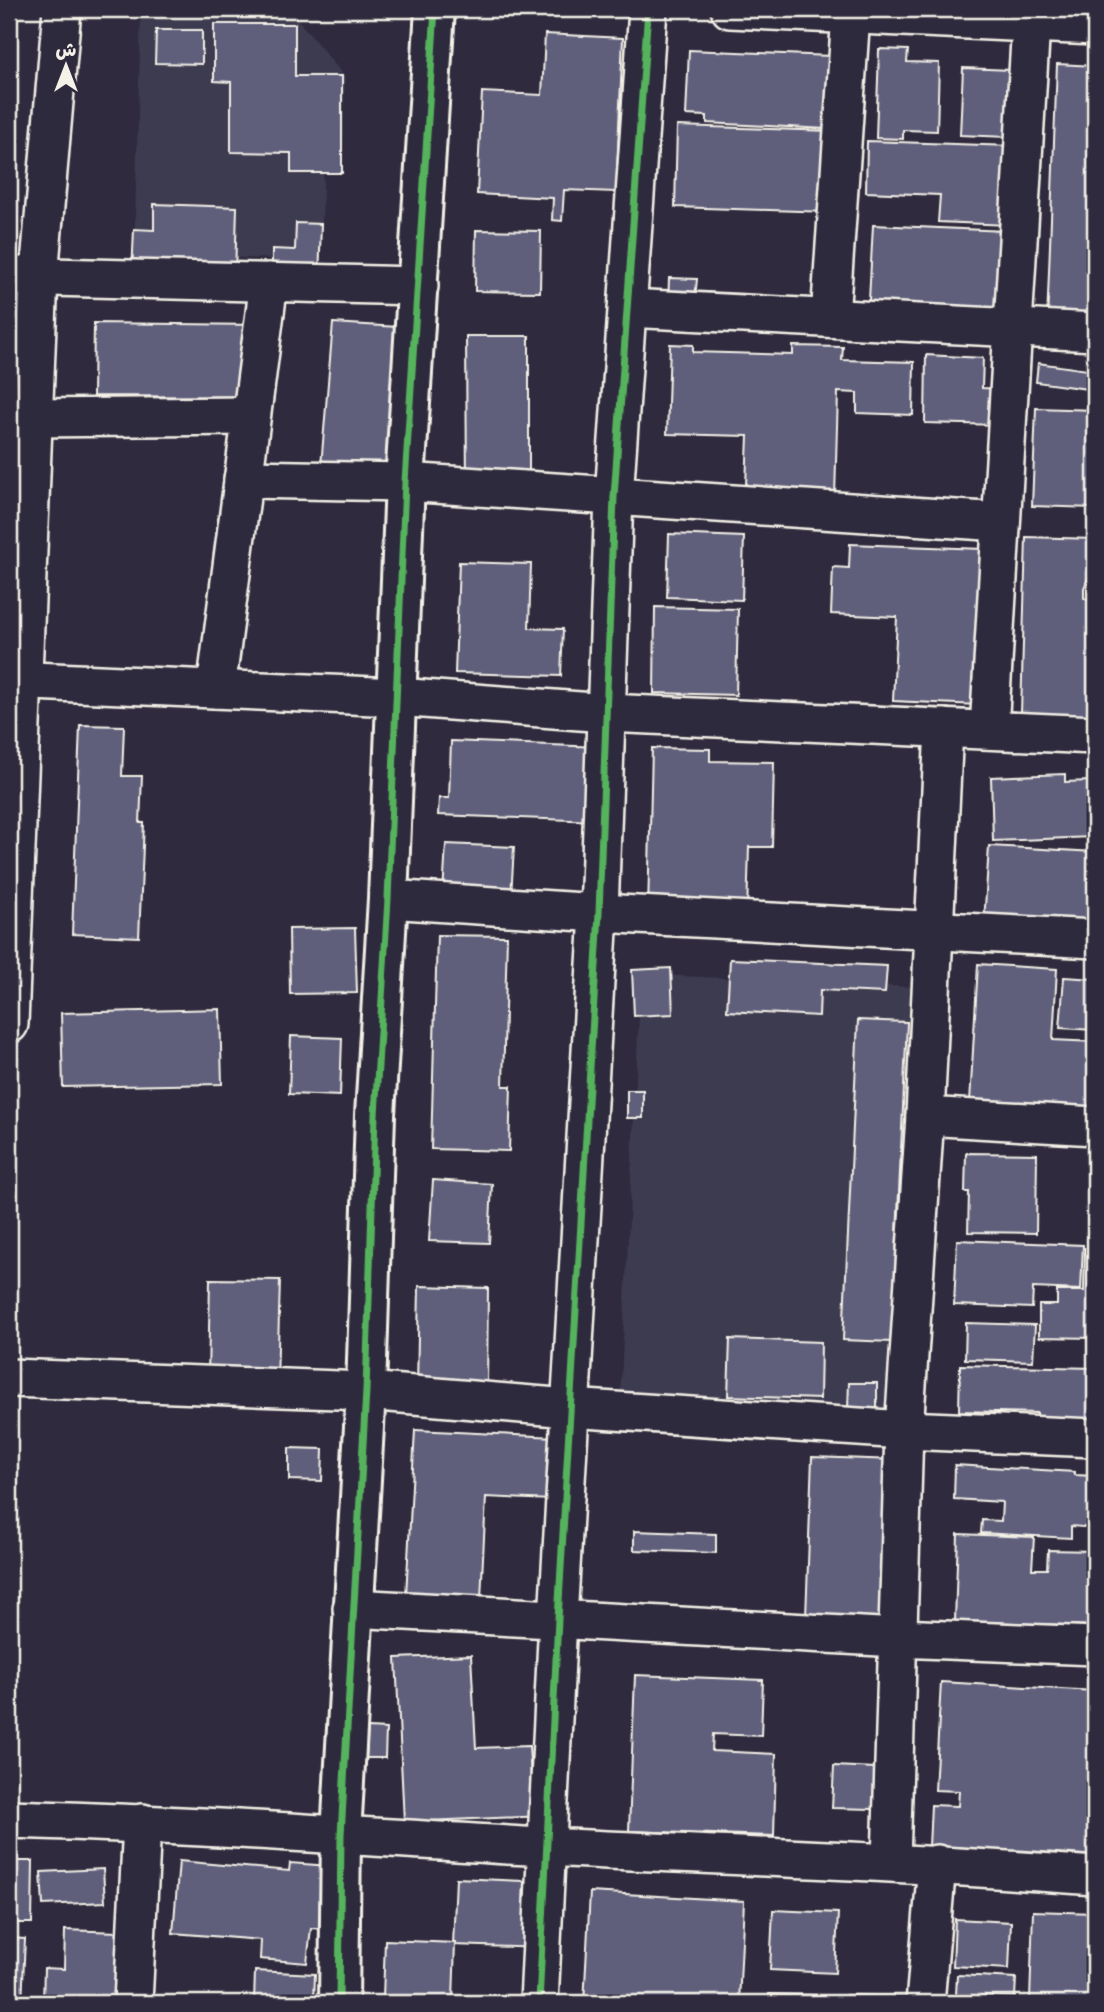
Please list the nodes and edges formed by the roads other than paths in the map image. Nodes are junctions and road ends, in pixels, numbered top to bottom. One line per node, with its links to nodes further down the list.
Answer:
1 (61, 9): 9 (street)
2 (435, 9): 11 (street)
3 (649, 9): 12 (street)
4 (730, 9): 6 (street)
5 (940, 13): 6 (street); 7 (street)
6 (851, 14): 13 (street)
7 (1031, 23): 8 (street); 14 (street)
8 (1095, 26)
9 (24, 276): 10 (street); 17 (street)
10 (269, 282): 11 (street); 16 (street)
11 (419, 286): 19 (street)
12 (628, 308): 13 (street); 20 (street)
13 (830, 318): 14 (street)
14 (1012, 327): 15 (street); 21 (street)
15 (1095, 332)
16 (250, 416): 17 (street); 18 (street)
17 (32, 418): 22 (street)
18 (243, 479): 19 (street); 23 (street)
19 (405, 482): 20 (street); 24 (street)
20 (614, 497): 21 (street); 25 (street)
21 (1002, 522): 27 (street)
22 (16, 680): 23 (street); 33 (street)
23 (216, 689): 24 (street)
24 (397, 697): 25 (street); 29 (street)
25 (606, 713): 26 (street); 30 (street)
26 (944, 728): 27 (street); 31 (street)
27 (989, 730): 28 (street)
28 (1095, 735)
29 (388, 899): 30 (street); 37 (street)
30 (598, 913): 31 (street); 38 (street)
31 (934, 931): 32 (street); 34 (street)
32 (1095, 939)
33 (9, 1024)
34 (925, 1116): 35 (street); 39 (street)
35 (1095, 1126)
36 (9, 1378): 37 (street)
37 (366, 1391): 38 (street); 41 (street)
38 (569, 1408): 39 (street); 42 (street)
39 (904, 1430): 40 (street); 43 (street)
40 (1095, 1438)
41 (352, 1608): 42 (street); 47 (street)
42 (558, 1619): 43 (street); 48 (street)
43 (898, 1638): 44 (street); 49 (street)
44 (1095, 1646)
45 (9, 1819): 46 (street)
46 (142, 1823): 47 (street); 52 (street)
47 (341, 1835): 48 (street); 53 (street)
48 (547, 1847): 49 (street); 54 (street)
49 (891, 1862): 50 (street)
50 (937, 1864): 51 (street); 55 (street)
51 (1095, 1876)
52 (134, 2003)
53 (340, 2003)
54 (539, 2003)
55 (925, 2003)

